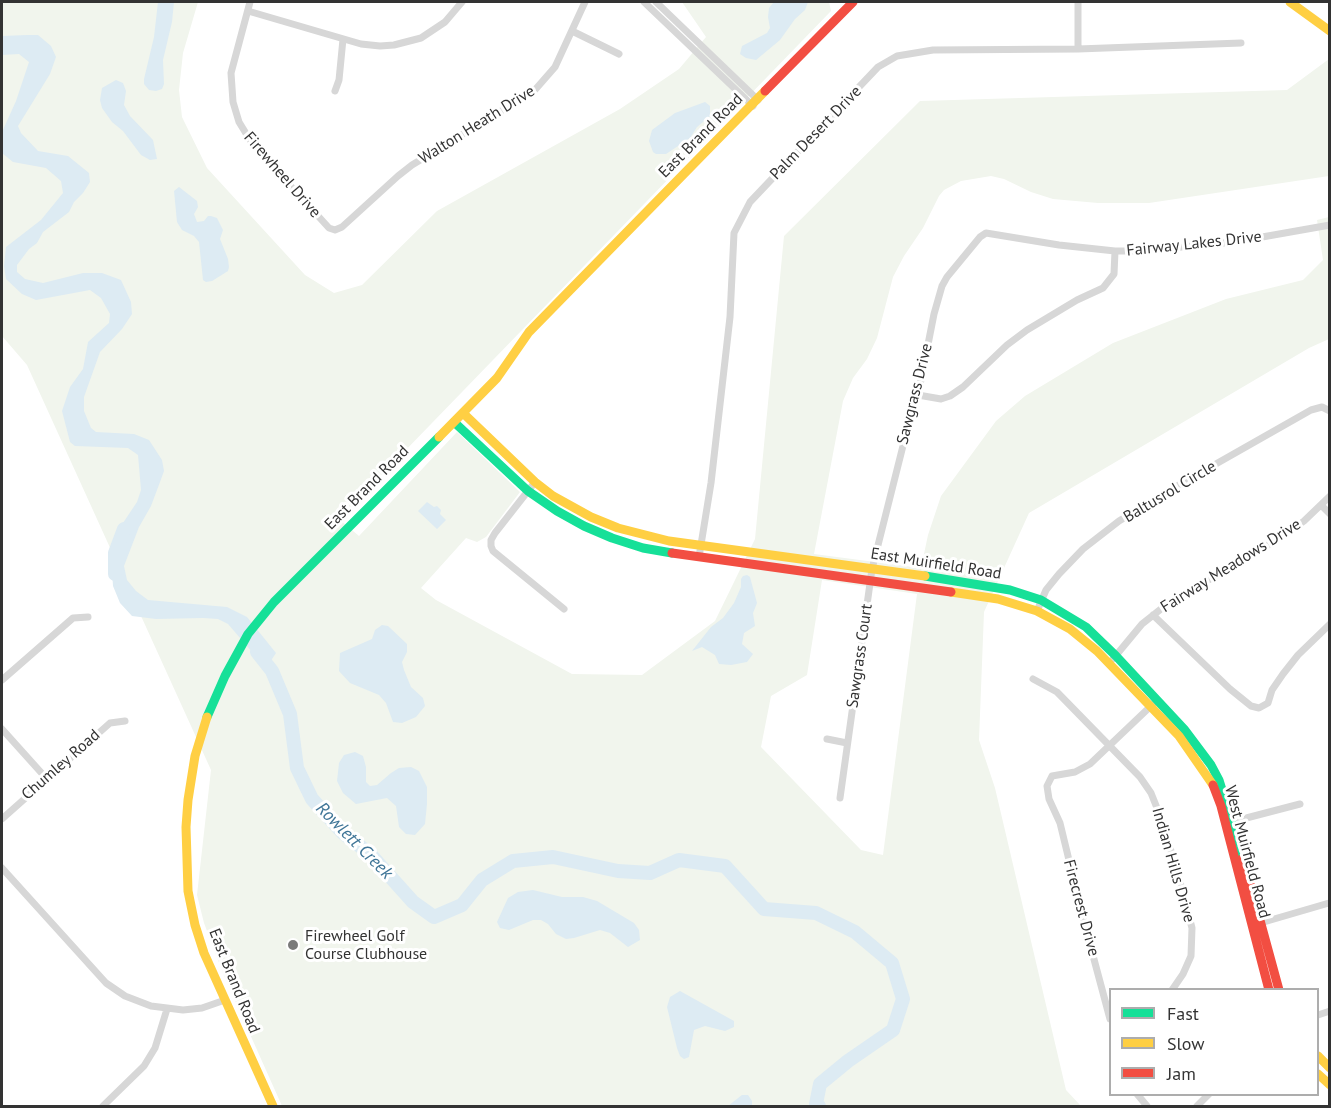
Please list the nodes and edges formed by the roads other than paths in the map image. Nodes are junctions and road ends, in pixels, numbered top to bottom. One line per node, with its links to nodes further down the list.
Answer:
1 (250, 2): 9 (street, Firewheel Drive)
2 (462, 2): 12 (street)
3 (585, 2): 10 (street, Walton Heath Drive)
4 (644, 2): 17 (street)
5 (656, 2): 17 (street)
6 (854, 2): 17 (street, East Brand Road)
7 (1078, 2): 14 (street)
8 (1290, 2): 11 (street)
9 (248, 11): 12 (street); 19 (street, Firewheel Drive)
10 (572, 31): 15 (street); 19 (street, Walton Heath Drive)
11 (1329, 31)
12 (343, 39): 16 (street)
13 (1241, 43): 14 (street, Palm Desert Drive)
14 (1078, 49): 31 (street, Palm Desert Drive)
15 (619, 54)
16 (335, 91)
17 (756, 103): 24 (street, East Brand Road)
18 (1329, 225): 21 (street, Fairway Lakes Drive)
19 (342, 227)
20 (986, 233): 21 (street, Fairway Lakes Drive); 22 (street, Sawgrass Drive)
21 (1115, 251): 22 (street)
22 (918, 395): 33 (street, Sawgrass Drive)
23 (1329, 411): 35 (street, Baltusrol Circle)
24 (464, 413): 25 (street, East Brand Road); 26 (street, East Muirfield Road)
25 (454, 422): 27 (street, East Muirfield Road); 62 (street, East Brand Road)
26 (535, 482): 27 (street); 31 (street, East Muirfield Road)
27 (528, 491): 32 (street, East Muirfield Road); 36 (street)
28 (1329, 496): 29 (street, Fairway Meadows Drive)
29 (1321, 506): 30 (street); 38 (street, Fairway Meadows Drive)
30 (1329, 514)
31 (701, 546): 32 (street, Palm Desert Drive); 33 (street, East Muirfield Road)
32 (699, 557): 34 (street, East Muirfield Road)
33 (872, 569): 34 (street, Sawgrass Court); 35 (street, East Muirfield Road)
34 (870, 582): 37 (street, East Muirfield Road); 49 (street, Sawgrass Court)
35 (1041, 600): 37 (street, Baltusrol Circle); 41 (street, East Muirfield Road)
36 (564, 609)
37 (1037, 611): 42 (street, East Muirfield Road)
38 (1153, 615): 40 (street); 41 (street, Fairway Meadows Drive)
39 (88, 617): 43 (street)
40 (1329, 624)
41 (1116, 656): 42 (street, Fairway Meadows Drive); 45 (street, East Muirfield Road)
42 (1109, 664): 45 (street, East Muirfield Road)
43 (2, 680)
44 (1033, 680): 50 (street, Indian Hills Drive)
45 (1154, 704): 50 (street); 55 (street, West Muirfield Road)
46 (125, 721): 51 (street, Chumley Road)
47 (2, 729): 51 (street)
48 (827, 739): 49 (street)
49 (848, 743): 52 (street, Sawgrass Court)
50 (1111, 746): 59 (street, Indian Hills Drive); 64 (street, Firecrest Drive)
51 (46, 778): 54 (street, Chumley Road)
52 (840, 798)
53 (1300, 804): 55 (street)
54 (2, 819)
55 (1229, 823): 58 (street, West Muirfield Road)
56 (2, 868): 63 (street)
57 (1329, 903): 58 (street)
58 (1256, 924): 60 (street, West Muirfield Road); 61 (street, West Muirfield Road)
59 (1173, 988)
60 (1269, 988)
61 (1278, 988)
62 (225, 1000): 63 (street); 67 (street, East Brand Road)
63 (166, 1010): 66 (street)
64 (1109, 1015)
65 (1208, 1096): 68 (street)
66 (103, 1107)
67 (273, 1107)
68 (1197, 1107)

